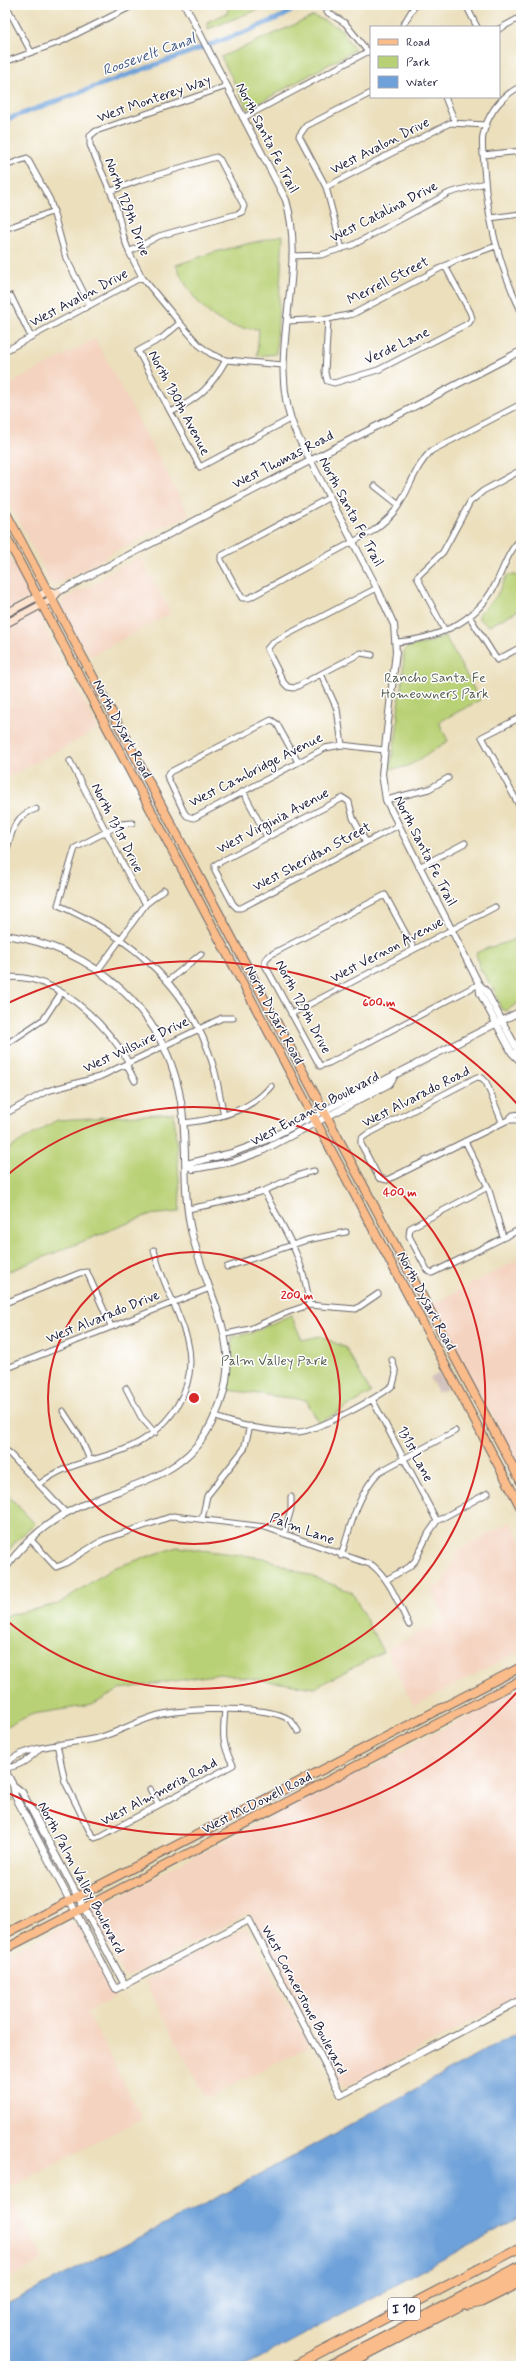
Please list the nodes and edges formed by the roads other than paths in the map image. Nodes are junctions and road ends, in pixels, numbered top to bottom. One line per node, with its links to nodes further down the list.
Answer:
1 (6, 5): 12 (street)
2 (134, 5): 12 (street)
3 (185, 5): 14 (street, North Santa Fe Trail)
4 (415, 5): 8 (street)
5 (466, 5): 9 (street)
6 (327, 12): 11 (street)
7 (521, 17): 10 (street)
8 (404, 26)
9 (476, 26)
10 (500, 28)
11 (369, 51): 18 (street)
12 (31, 52): 13 (street)
13 (5, 62)
14 (227, 86): 18 (street, North Santa Fe Trail); 21 (street, West Monterey Way)
15 (521, 86): 20 (street)
16 (370, 94): 26 (street)
17 (445, 98): 19 (street)
18 (243, 118): 35 (street, North Santa Fe Trail)
19 (455, 122): 20 (street); 26 (street, West Avalon Drive)
20 (487, 125): 23 (street)
21 (90, 136): 27 (street, North 129th Drive)
22 (521, 151): 23 (street)
23 (483, 155): 25 (street)
24 (5, 166): 28 (street)
25 (485, 183): 30 (street); 33 (street, West Catalina Drive)
26 (326, 187): 33 (street)
27 (111, 191): 34 (street, North 129th Drive); 34 (street)
28 (54, 211): 31 (street); 41 (street)
29 (521, 214): 30 (street)
30 (490, 218): 32 (street)
31 (5, 229)
32 (496, 246): 36 (street, Merrell Street); 40 (street)
33 (342, 249): 35 (street, West Catalina Drive)
34 (129, 252): 37 (street, North 129th Drive)
35 (292, 256): 44 (street, North Santa Fe Trail)
36 (445, 266): 43 (street, Merrell Street); 43 (street, Verde Lane)
37 (142, 277): 41 (street, West Avalon Drive); 45 (street, North 129th Drive)
38 (11, 296): 46 (street)
39 (521, 297): 40 (street)
40 (516, 300): 42 (street)
41 (90, 305): 46 (street, West Avalon Drive)
42 (521, 311)
43 (328, 318): 44 (street, Merrell Street)
44 (287, 321): 50 (street, North Santa Fe Trail)
45 (180, 323): 49 (street, North 129th Drive); 52 (street, North 130th Avenue)
46 (31, 336): 47 (street, West Avalon Drive)
47 (5, 351)
48 (521, 351): 54 (street, West Thomas Road)
49 (226, 360): 50 (street, North 129th Drive); 52 (street)
50 (283, 365): 53 (street, North Santa Fe Trail)
51 (521, 404): 58 (street)
52 (171, 412): 53 (street, North 130th Avenue)
53 (290, 419): 54 (street, North Santa Fe Trail)
54 (310, 460): 57 (street, North Santa Fe Trail); 65 (street, West Thomas Road)
55 (521, 470): 72 (street)
56 (375, 486): 58 (street)
57 (330, 497): 62 (street, North Santa Fe Trail); 62 (street)
58 (399, 505): 62 (street)
59 (5, 512): 64 (main road, North Dysart Road)
60 (5, 535): 66 (main road, North Dysart Road)
61 (521, 539): 70 (street)
62 (354, 542): 63 (street, North Santa Fe Trail)
63 (377, 588): 73 (street, North Santa Fe Trail); 76 (street)
64 (48, 591): 65 (main road); 66 (main road); 67 (main road, North Dysart Road)
65 (58, 592): 67 (main road, West Thomas Road)
66 (38, 597): 68 (main road, North Dysart Road); 69 (main road)
67 (52, 599): 68 (main road, West Thomas Road); 78 (main road, North Dysart Road)
68 (42, 605): 71 (main road, West Thomas Road); 77 (main road, North Dysart Road)
69 (5, 614)
70 (469, 616): 72 (street); 74 (street)
71 (5, 624)
72 (445, 630): 73 (street)
73 (397, 642): 81 (street, North Santa Fe Trail)
74 (521, 647)
75 (372, 655): 76 (street)
76 (321, 674): 80 (street)
77 (82, 682): 78 (main road); 128 (main road, North Dysart Road)
78 (111, 711): 125 (main road, North Dysart Road)
79 (521, 717): 88 (street)
80 (342, 745): 81 (street, West Cambridge Avenue); 83 (street, West Cambridge Avenue)
81 (384, 750): 86 (street, North Santa Fe Trail)
82 (70, 761): 91 (street, North 131st Drive)
83 (298, 762): 85 (street, West Cambridge Avenue); 85 (street, West Cambridge Avenue)
84 (448, 778): 86 (street)
85 (243, 791): 94 (street)
86 (386, 800): 90 (street, North Santa Fe Trail)
87 (36, 809): 93 (street)
88 (521, 809)
89 (132, 823): 91 (street)
90 (397, 826): 95 (street, West Sheridan Street); 98 (street, North Santa Fe Trail)
91 (106, 832): 100 (street, North 131st Drive); 105 (street)
92 (5, 833): 93 (street)
93 (11, 834): 97 (street)
94 (267, 837): 95 (street, West Virginia Avenue); 102 (street, West Virginia Avenue)
95 (366, 842): 102 (street, West Sheridan Street)
96 (465, 843): 98 (street)
97 (5, 857)
98 (419, 867): 103 (street, North Santa Fe Trail)
99 (164, 890): 100 (street)
100 (146, 904): 105 (street)
101 (495, 907): 103 (street, West Vernon Avenue)
102 (237, 908)
103 (451, 930): 106 (street, West Vernon Avenue); 111 (street, North Santa Fe Trail)
104 (5, 936): 108 (street)
105 (121, 938): 108 (street); 110 (street)
106 (414, 949): 114 (street, West Vernon Avenue); 114 (street, North 129th Drive)
107 (202, 954): 110 (street)
108 (98, 970): 119 (street)
109 (5, 978): 112 (street)
110 (168, 982): 117 (street)
111 (479, 984): 114 (street, North 129th Drive); 116 (street, North Santa Fe Trail)
112 (61, 993): 118 (street); 121 (street)
113 (521, 1011): 116 (street, West Encanto Boulevard)
114 (291, 1014)
115 (233, 1018): 117 (street, West Wilshire Drive)
116 (500, 1022): 120 (street, North Santa Fe Trail); 125 (street, West Encanto Boulevard)
117 (198, 1029): 119 (street, West Wilshire Drive); 127 (street)
118 (5, 1045)
119 (163, 1046): 121 (street, West Wilshire Drive); 131 (street)
120 (520, 1060)
121 (127, 1063): 122 (street); 124 (street, West Wilshire Drive)
122 (135, 1081)
123 (271, 1086): 127 (street)
124 (5, 1114)
125 (325, 1114): 128 (street, West Encanto Boulevard); 163 (main road, North Dysart Road)
126 (521, 1114): 130 (street)
127 (224, 1115): 131 (street)
128 (315, 1120): 133 (street, West Encanto Boulevard); 167 (main road, North Dysart Road)
129 (521, 1120): 130 (street)
130 (505, 1121): 132 (street); 132 (street, West Alvarado Road)
131 (183, 1122): 133 (street)
132 (465, 1141): 135 (street)
133 (186, 1164): 137 (street)
134 (314, 1171): 136 (street)
135 (488, 1187): 140 (street); 140 (street)
136 (264, 1191): 137 (street); 141 (street)
137 (188, 1208): 144 (street)
138 (521, 1229): 140 (street)
139 (346, 1232): 141 (street)
140 (503, 1237)
141 (292, 1245): 143 (street); 148 (street)
142 (154, 1250): 146 (street)
143 (228, 1267)
144 (210, 1288): 146 (street, West Alvarado Drive); 150 (street)
145 (378, 1294): 148 (street)
146 (172, 1302): 149 (street, West Alvarado Drive); 159 (street)
147 (5, 1303): 149 (street)
148 (309, 1306): 150 (street)
149 (111, 1326): 152 (street, West Alvarado Drive)
150 (226, 1334): 156 (street)
151 (392, 1360): 154 (street)
152 (5, 1369)
153 (126, 1388): 159 (street)
154 (372, 1399): 157 (street); 161 (street, 131st Lane)
155 (63, 1412): 162 (street)
156 (214, 1416): 157 (street); 168 (street)
157 (250, 1426): 169 (street)
158 (455, 1431): 161 (street)
159 (155, 1433): 162 (street)
160 (5, 1449): 164 (street)
161 (403, 1458): 170 (street, 131st Lane); 173 (street)
162 (90, 1460): 164 (street)
163 (521, 1482)
164 (40, 1484): 168 (street)
165 (488, 1493): 170 (street)
166 (291, 1496): 171 (street)
167 (521, 1508)
168 (66, 1513): 172 (street)
169 (202, 1519): 171 (street, Palm Lane); 172 (street, Palm Lane)
170 (437, 1521): 175 (street)
171 (284, 1534): 173 (street, Palm Lane)
172 (30, 1539): 174 (street)
173 (341, 1556): 175 (street, Palm Lane)
174 (5, 1569)
175 (386, 1580): 176 (street, Palm Lane)
176 (410, 1625)
177 (521, 1667): 183 (main road, West McDowell Road)
178 (521, 1680): 185 (main road, West McDowell Road)
179 (225, 1708): 180 (street); 181 (street); 188 (street, West Almmeria Road)
180 (298, 1731)
181 (57, 1744): 182 (street); 188 (street, West Almmeria Road)
182 (38, 1749): 184 (street); 184 (street)
183 (332, 1764): 185 (main road); 189 (main road, West McDowell Road)
184 (5, 1768): 186 (street, North Palm Valley Boulevard)
185 (338, 1776): 191 (main road, West McDowell Road)
186 (13, 1785): 189 (street, North Palm Valley Boulevard); 190 (street, North Palm Valley Boulevard)
187 (150, 1789): 188 (street)
188 (158, 1804)
189 (77, 1896): 190 (main road, West McDowell Road); 191 (street, North Palm Valley Boulevard)
190 (69, 1900): 192 (street, North Palm Valley Boulevard); 193 (main road, West McDowell Road)
191 (84, 1908): 192 (main road, West McDowell Road); 195 (street, North Palm Valley Boulevard)
192 (75, 1912): 194 (main road, West McDowell Road); 196 (street, North Palm Valley Boulevard)
193 (5, 1934)
194 (5, 1949)
195 (125, 1985): 196 (street, West Cornerstone Boulevard); 197 (street, West Cornerstone Boulevard)
196 (116, 1990)
197 (521, 2000)
198 (518, 2248): 203 (highway, I 10)
199 (521, 2266): 204 (highway)
200 (521, 2274): 202 (highway, I 10)
201 (521, 2282): 202 (highway)
202 (461, 2306): 205 (highway, I 10)
203 (294, 2366)
204 (329, 2366)
205 (344, 2366)

